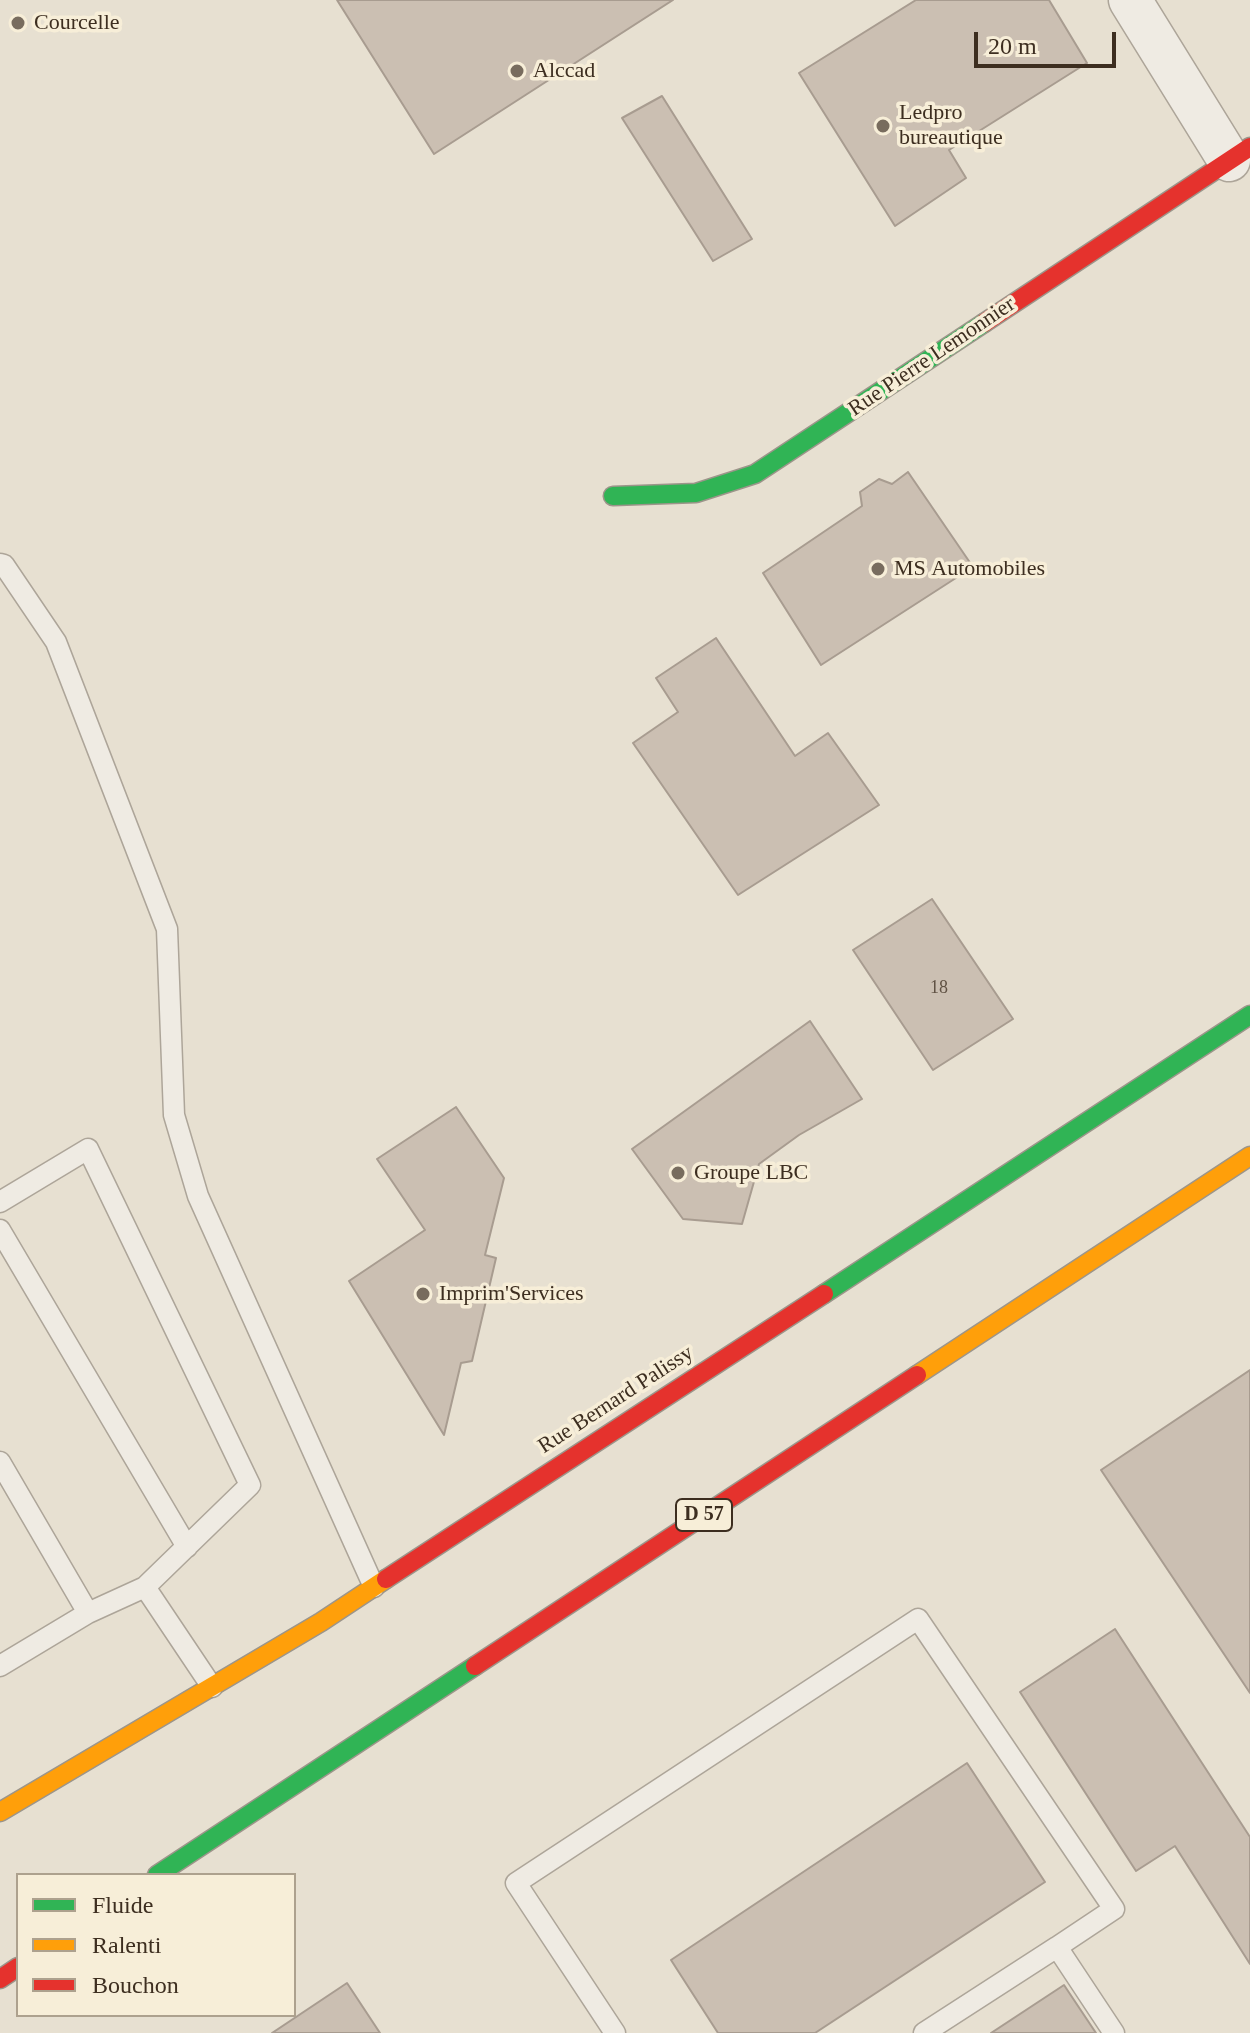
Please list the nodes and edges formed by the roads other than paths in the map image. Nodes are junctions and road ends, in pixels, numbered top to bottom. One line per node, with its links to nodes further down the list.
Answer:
1 (1130, 0): 2 (street, Rue Pierre Lemonnier)
2 (1240, 153): 3 (street, Rue Pierre Lemonnier)
3 (613, 496)
4 (0, 564): 12 (lane)
5 (1250, 1015): 12 (street, Rue Bernard Palissy)
6 (1250, 1156): 17 (street, D 57)
7 (0, 1202): 10 (lane)
8 (0, 1230): 10 (lane)
9 (0, 1462): 13 (lane)
10 (187, 1547): 11 (lane)
11 (145, 1587): 13 (lane); 15 (lane)
12 (374, 1587): 15 (street, Rue Bernard Palissy)
13 (88, 1613): 14 (lane)
14 (0, 1666)
15 (212, 1687): 16 (street, Rue Bernard Palissy)
16 (0, 1812)
17 (160, 1873)
18 (1057, 1947): 19 (lane); 20 (lane); 21 (lane)
19 (615, 2033)
20 (924, 2033)
21 (1114, 2033)

